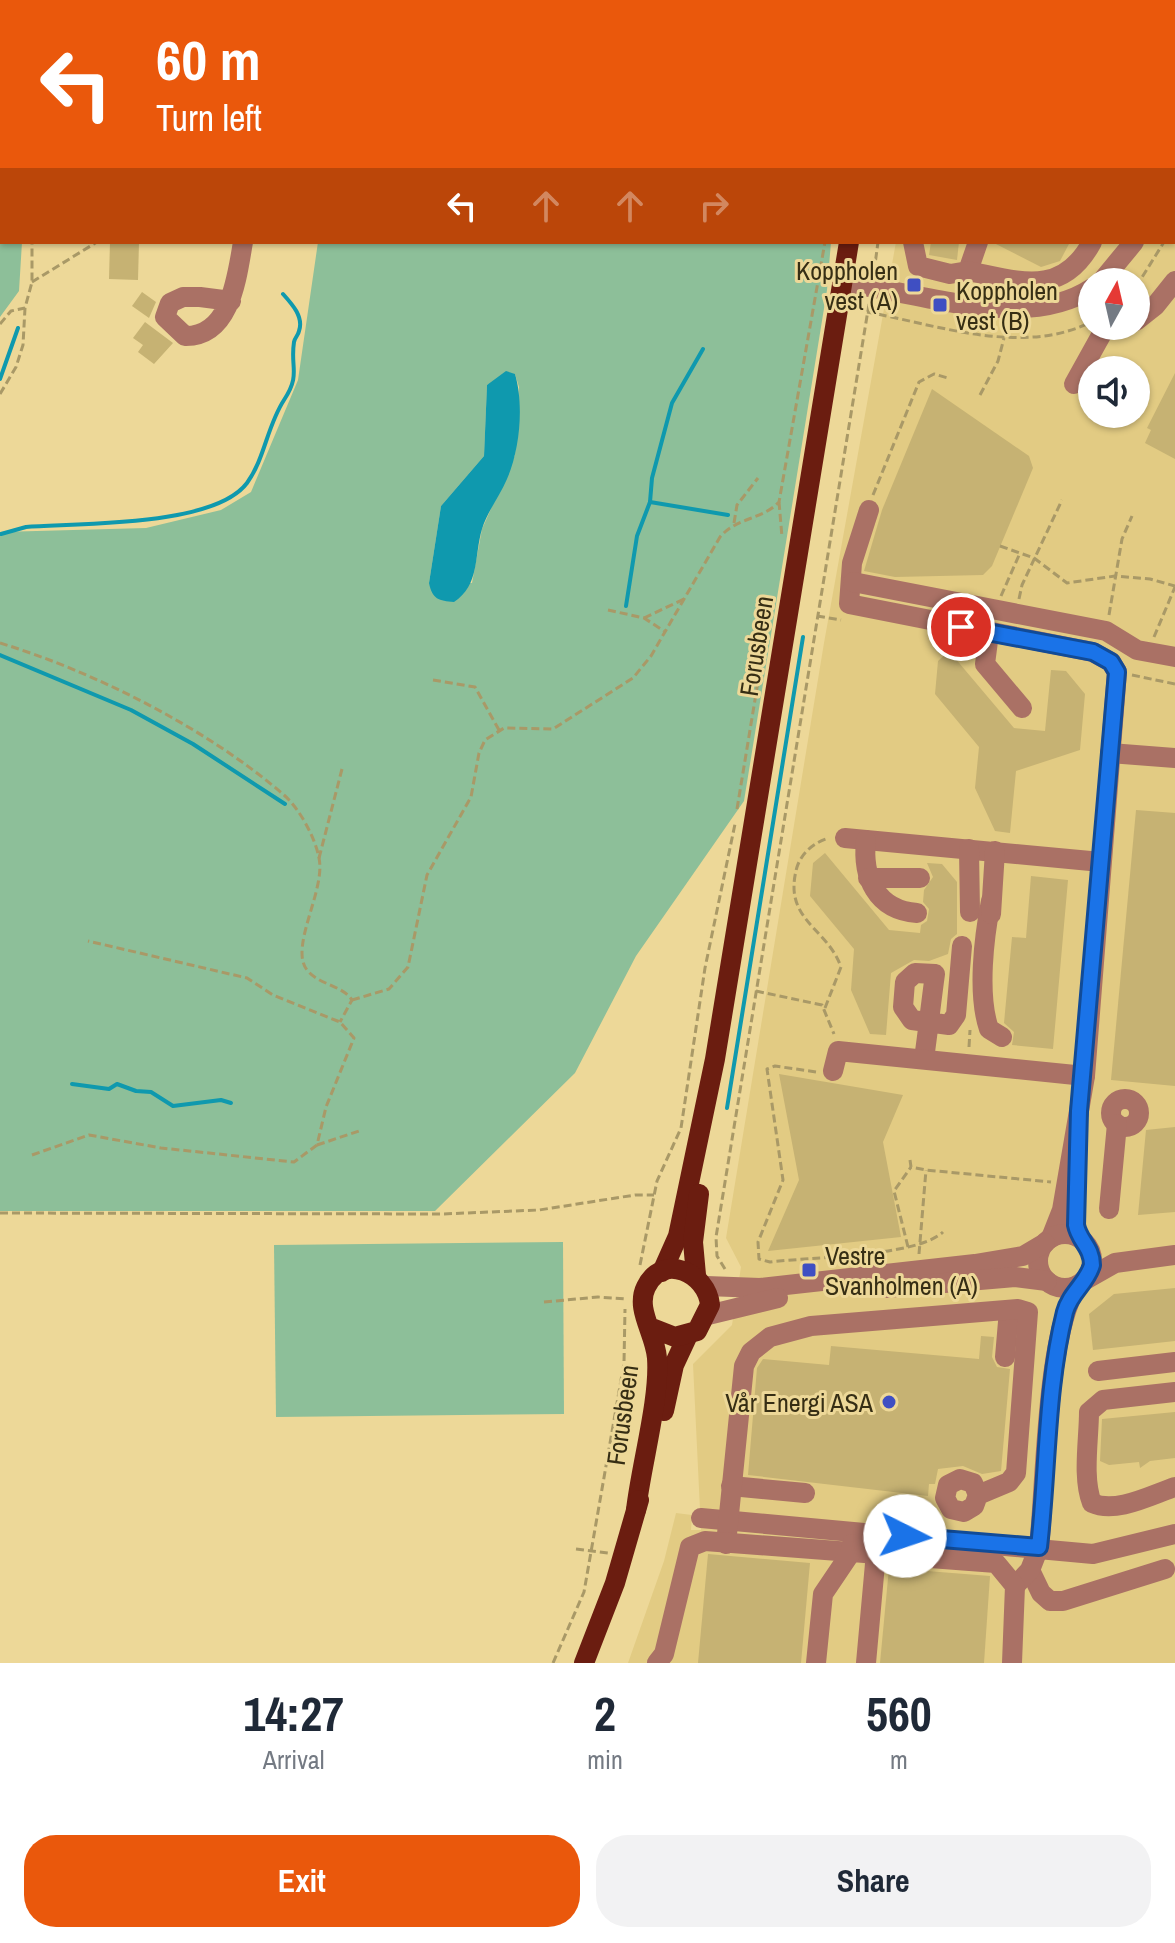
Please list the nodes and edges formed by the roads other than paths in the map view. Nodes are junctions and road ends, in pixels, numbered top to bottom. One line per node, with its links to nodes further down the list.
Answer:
1 (243, 244): 13 (street)
2 (849, 244): 10 (main road, Forusbeen)
3 (913, 244): 8 (street)
4 (977, 244): 8 (street)
5 (1091, 244): 8 (street)
6 (1132, 244): 7 (street)
7 (1113, 268)
8 (959, 272): 11 (street)
9 (1175, 281): 14 (street)
10 (842, 283): 11 (street); 37 (main road, Forusbeen)
11 (946, 299): 12 (street)
12 (1078, 300)
13 (231, 301)
14 (1150, 310)
15 (1098, 340): 16 (street)
16 (1074, 384)
17 (869, 510): 18 (street)
18 (853, 582): 19 (street); 20 (street)
19 (989, 633): 22 (street); 23 (street)
20 (1125, 643): 21 (street); 22 (street)
21 (1175, 657)
22 (1119, 668): 24 (street)
23 (1022, 708)
24 (1110, 753): 25 (street); 30 (street)
25 (1175, 758)
26 (845, 838): 27 (street)
27 (866, 840): 28 (street); 31 (street)
28 (969, 849): 29 (street); 33 (street)
29 (995, 851): 30 (street); 36 (street)
30 (1101, 862): 40 (street)
31 (868, 878): 32 (street); 34 (street)
32 (920, 878)
33 (970, 912)
34 (917, 913)
35 (962, 946): 38 (street)
36 (1002, 1037)
37 (715, 1059): 47 (main road, Forusbeen); 48 (main road, Forusbeen)
38 (924, 1059): 39 (street); 40 (street)
39 (833, 1071)
40 (1085, 1076): 41 (street)
41 (1079, 1111): 42 (street); 43 (street); 44 (street)
42 (1109, 1209)
43 (1081, 1239): 44 (street); 45 (street); 50 (street)
44 (1048, 1241): 48 (street); 49 (street)
45 (1175, 1244)
46 (1175, 1255): 50 (street)
47 (662, 1272): 48 (main road); 53 (main road)
48 (701, 1281): 52 (main road)
49 (1047, 1282): 50 (street); 52 (street); 57 (street)
50 (1082, 1283): 57 (street)
51 (1009, 1310): 55 (street); 60 (street); 63 (street)
52 (708, 1315): 54 (main road)
53 (652, 1328): 54 (main road); 64 (main road, Forusbeen)
54 (688, 1335): 64 (main road, Forusbeen)
55 (1005, 1357)
56 (1175, 1362): 58 (street)
57 (1055, 1370): 72 (street)
58 (1098, 1371)
59 (1175, 1392): 61 (street)
60 (731, 1486): 62 (street); 67 (street)
61 (1175, 1487)
62 (805, 1493)
63 (978, 1495): 65 (street); 65 (street)
64 (636, 1510): 78 (main road, Forusbeen)
65 (964, 1512): 70 (street)
66 (701, 1518): 67 (street)
67 (728, 1521): 68 (street); 71 (street)
68 (854, 1532): 70 (street); 74 (street)
69 (1175, 1534): 72 (street)
70 (960, 1540): 72 (street)
71 (726, 1544): 74 (street); 79 (street)
72 (1039, 1547): 76 (street)
73 (876, 1553): 74 (street); 77 (street); 81 (street)
74 (850, 1554): 80 (street)
75 (1165, 1569): 76 (street)
76 (1030, 1570): 77 (street)
77 (1015, 1586): 82 (street)
78 (584, 1663)
79 (657, 1663)
80 (816, 1663)
81 (866, 1663)
82 (1012, 1663)

